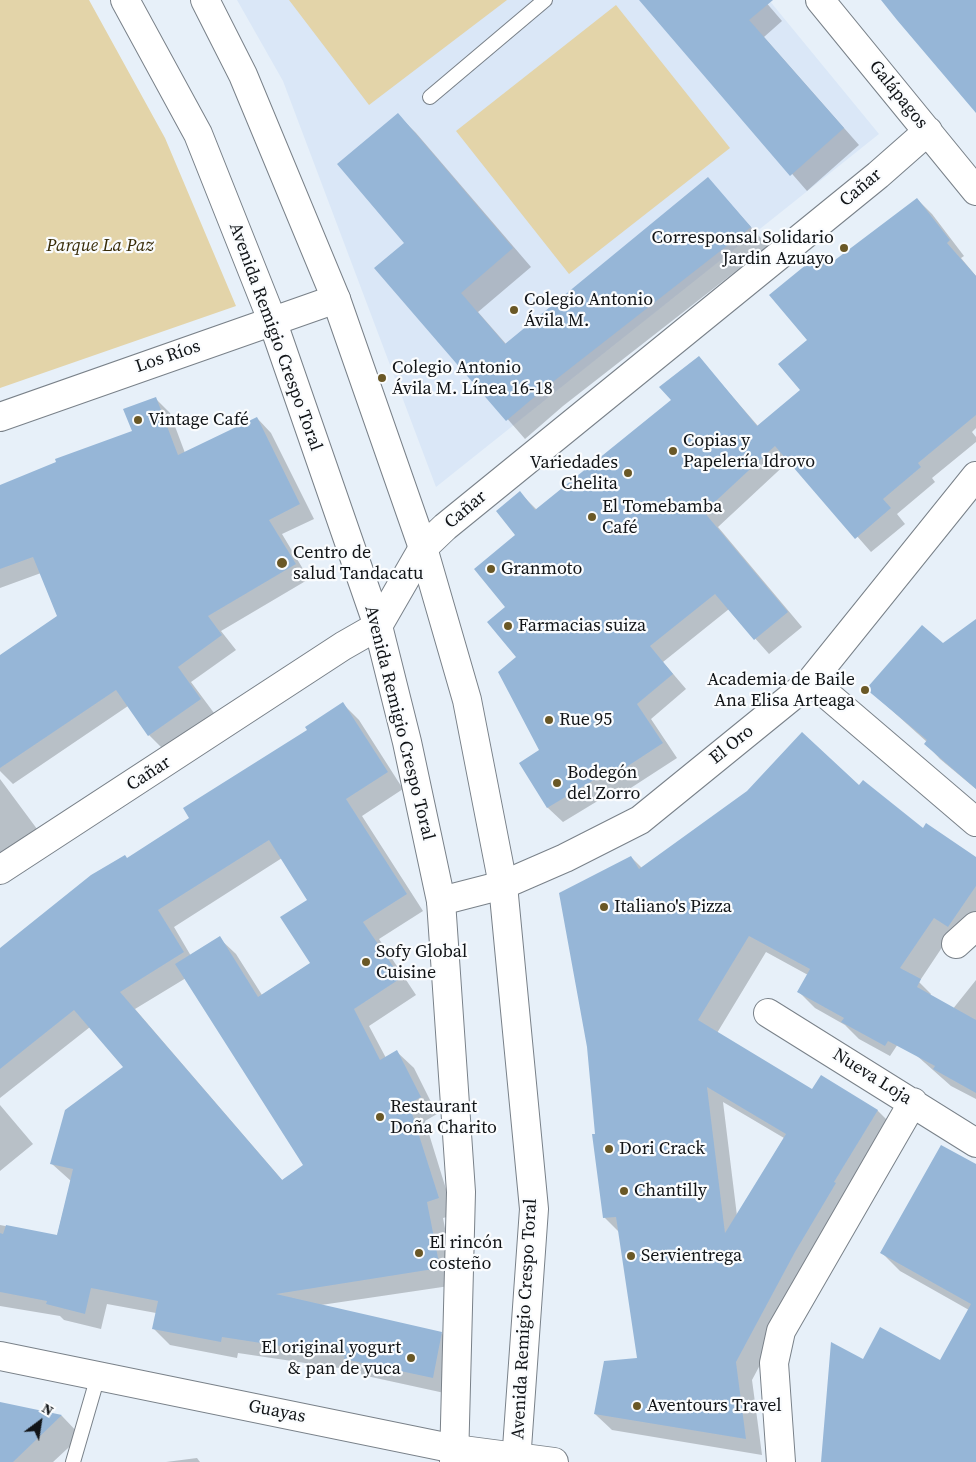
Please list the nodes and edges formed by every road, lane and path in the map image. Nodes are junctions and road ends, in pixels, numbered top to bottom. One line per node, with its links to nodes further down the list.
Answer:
1 (125, 0): 9 (street, Avenida Remigio Crespo Toral)
2 (205, 0): 8 (street, Avenida Remigio Crespo Toral)
3 (546, 0): 5 (lane)
4 (820, 0): 6 (street, Galápagos)
5 (430, 97)
6 (928, 131): 7 (street, Galápagos); 12 (street, Cañar)
7 (976, 191)
8 (336, 299): 9 (street, Los Ríos); 12 (street, Avenida Remigio Crespo Toral)
9 (272, 320): 10 (street, Los Ríos); 13 (street, Avenida Remigio Crespo Toral)
10 (0, 417)
11 (976, 476): 14 (street, El Oro)
12 (422, 548): 13 (street, Cañar); 17 (street, Avenida Remigio Crespo Toral)
13 (378, 626): 16 (street, Cañar); 18 (street, Avenida Remigio Crespo Toral)
14 (811, 681): 15 (street); 17 (street, El Oro)
15 (976, 822)
16 (0, 870)
17 (503, 884): 18 (street, El Oro); 25 (street, Avenida Remigio Crespo Toral)
18 (441, 901): 24 (street, Avenida Remigio Crespo Toral)
19 (768, 1013): 20 (street, Nueva Loja)
20 (913, 1102): 21 (street, Nueva Loja); 28 (street)
21 (976, 1143)
22 (0, 1356): 23 (street, Guayas)
23 (98, 1376): 24 (street, Guayas); 26 (lane)
24 (454, 1455): 25 (street, Guayas)
25 (516, 1459): 27 (street, Guayas)
26 (73, 1462)
27 (554, 1462)
28 (781, 1462)

